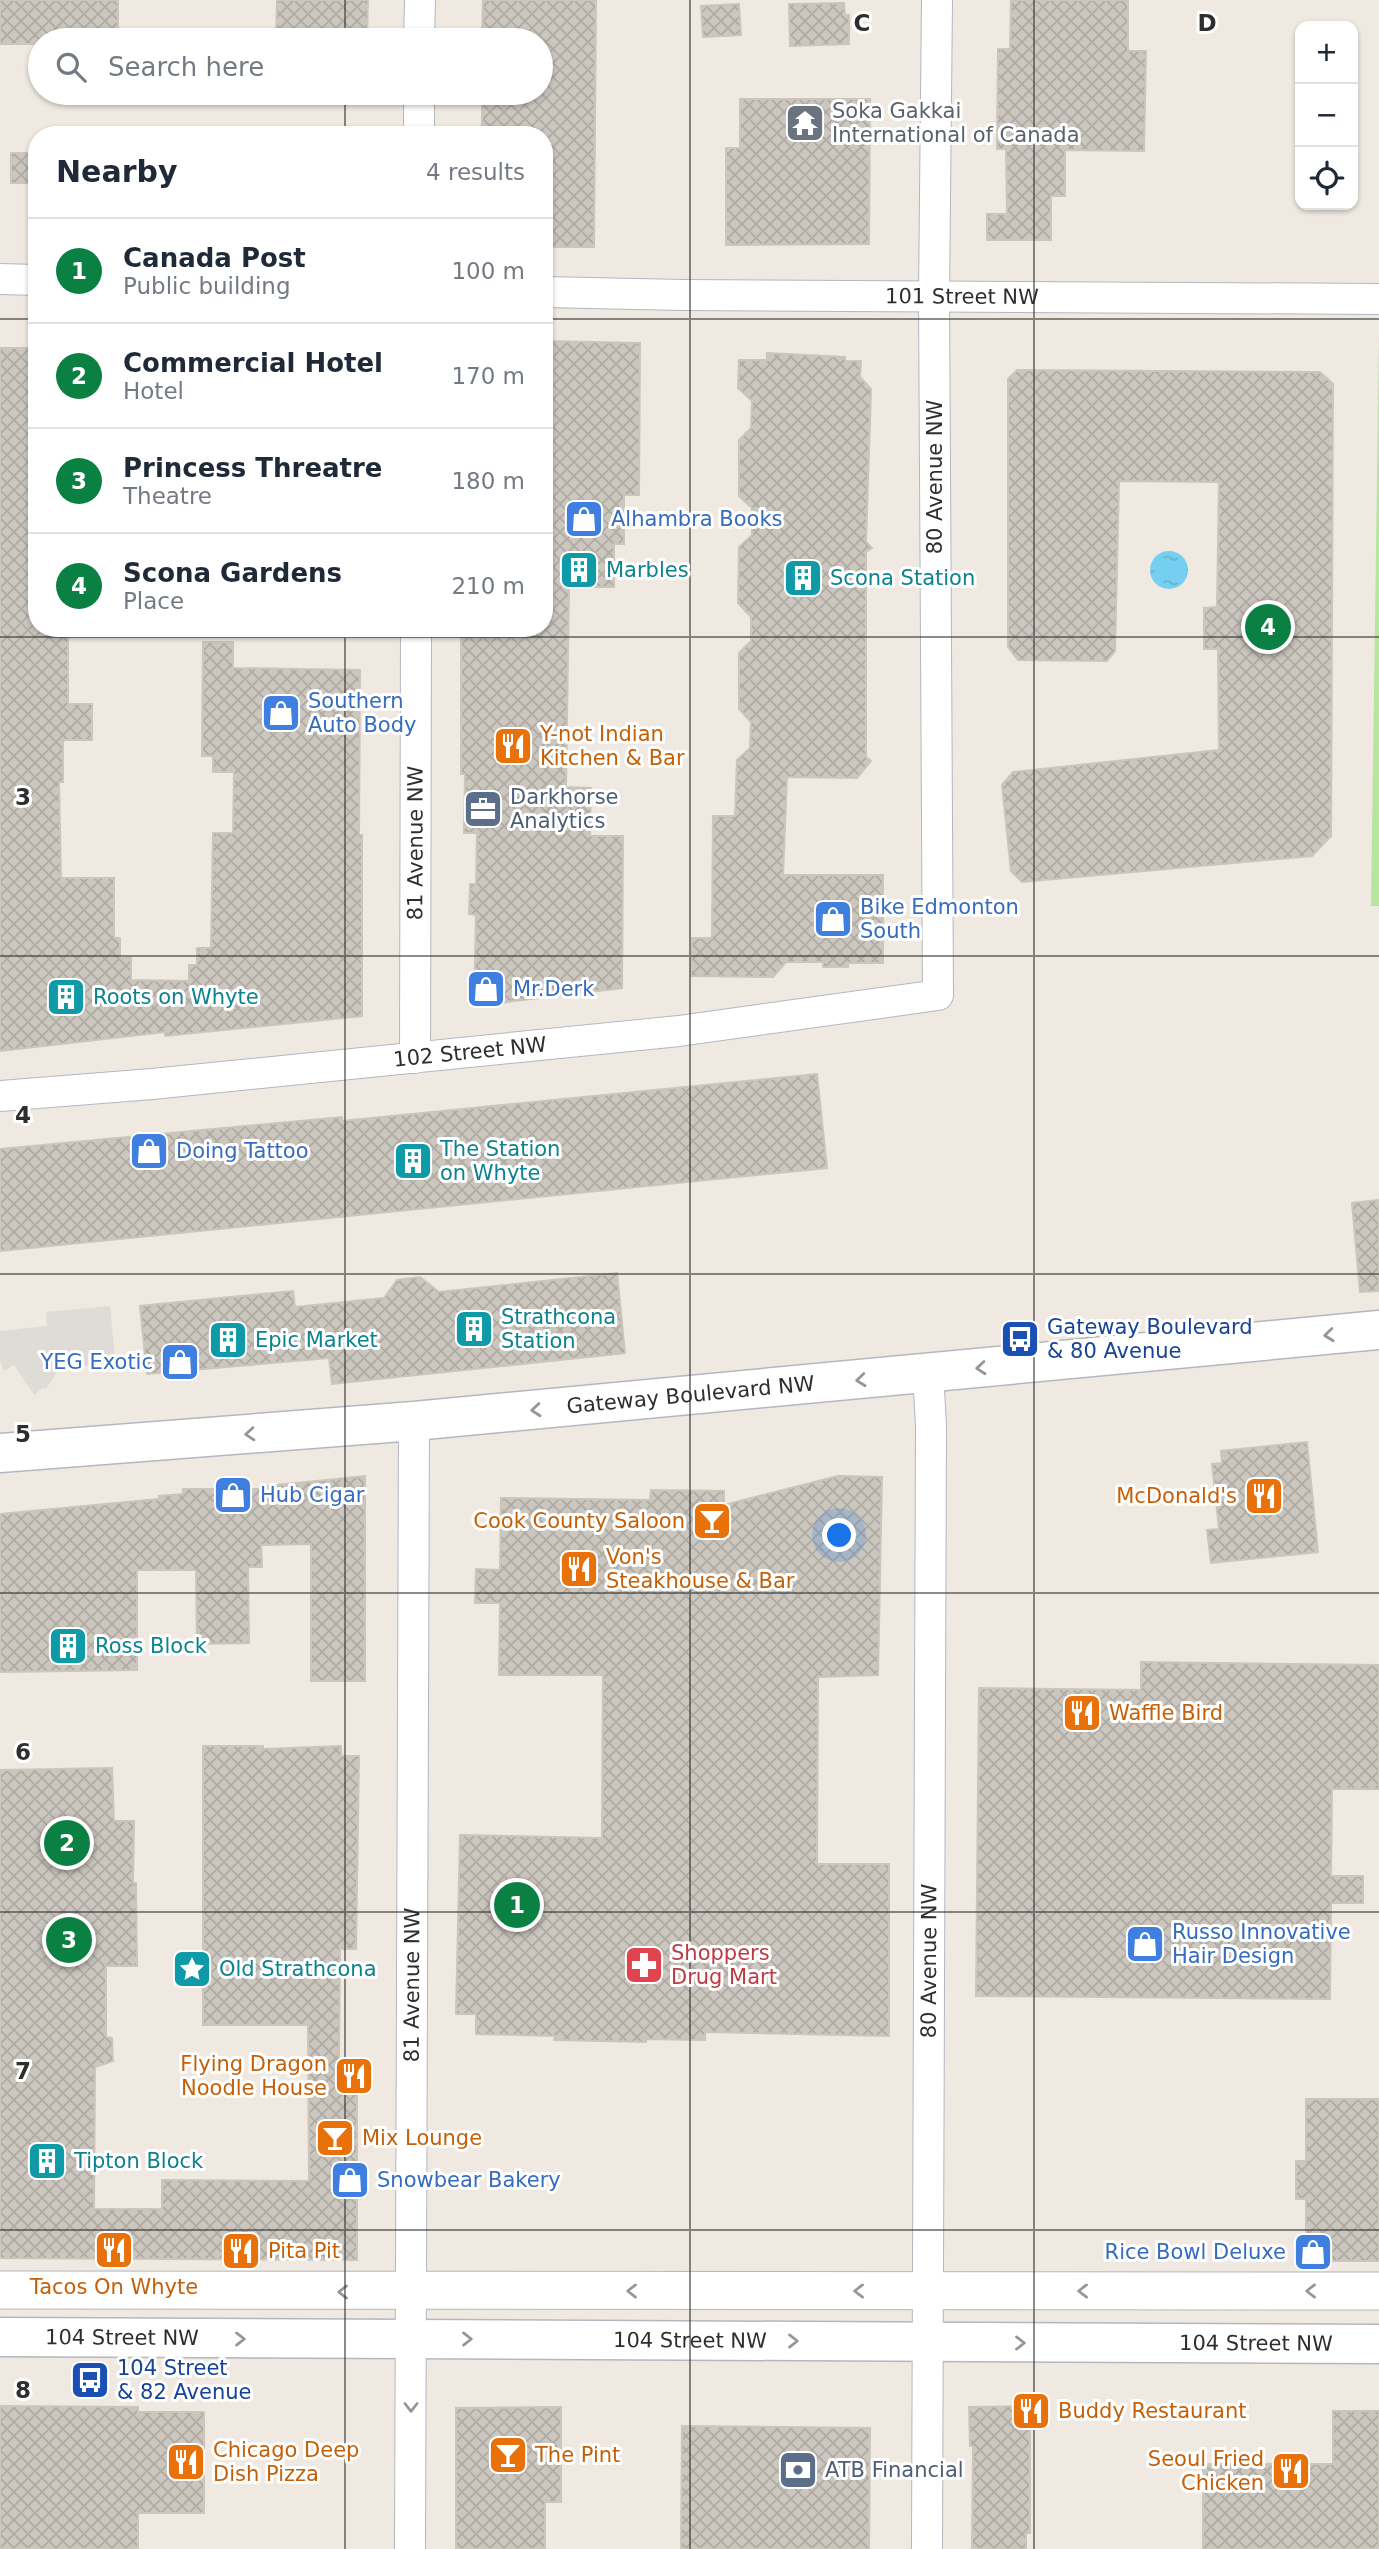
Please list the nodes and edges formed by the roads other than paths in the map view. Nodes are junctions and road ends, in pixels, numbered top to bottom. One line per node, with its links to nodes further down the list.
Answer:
1 (420, 0): 3 (street)
2 (937, 0): 9 (street, 80 Avenue NW)
3 (419, 28)
4 (419, 105): 5 (street)
5 (419, 126)
6 (0, 279): 7 (street)
7 (28, 280)
8 (553, 292): 9 (street, 101 Street NW)
9 (934, 297): 10 (street, 101 Street NW); 12 (street, 80 Avenue NW)
10 (1379, 299)
11 (416, 637): 13 (street, 81 Avenue NW)
12 (938, 995): 13 (street, 102 Street NW)
13 (415, 1058): 14 (street, 102 Street NW)
14 (0, 1096)
15 (1379, 1330): 16 (main road, Gateway Boulevard NW, one-way to 16)
16 (928, 1372): 17 (main road, Gateway Boulevard NW, one-way to 17); 20 (street, 80 Avenue NW)
17 (414, 1421): 18 (main road, Gateway Boulevard NW, one-way to 18); 22 (street, 81 Avenue NW)
18 (0, 1453)
19 (0, 2290): 22 (street, one-way to 19)
20 (927, 2291): 21 (street, one-way to 20); 22 (street, one-way to 22); 25 (street, 80 Avenue NW)
21 (1379, 2291)
22 (411, 2292): 24 (street, 81 Avenue NW)
23 (0, 2337): 24 (main road, 104 Street NW, one-way to 24)
24 (412, 2339): 25 (main road, 104 Street NW, one-way to 25); 27 (street, 81 Avenue NW, one-way to 27)
25 (927, 2342): 26 (main road, 104 Street NW, one-way to 26); 28 (street, 80 Avenue NW)
26 (1379, 2344)
27 (410, 2549)
28 (927, 2549)

